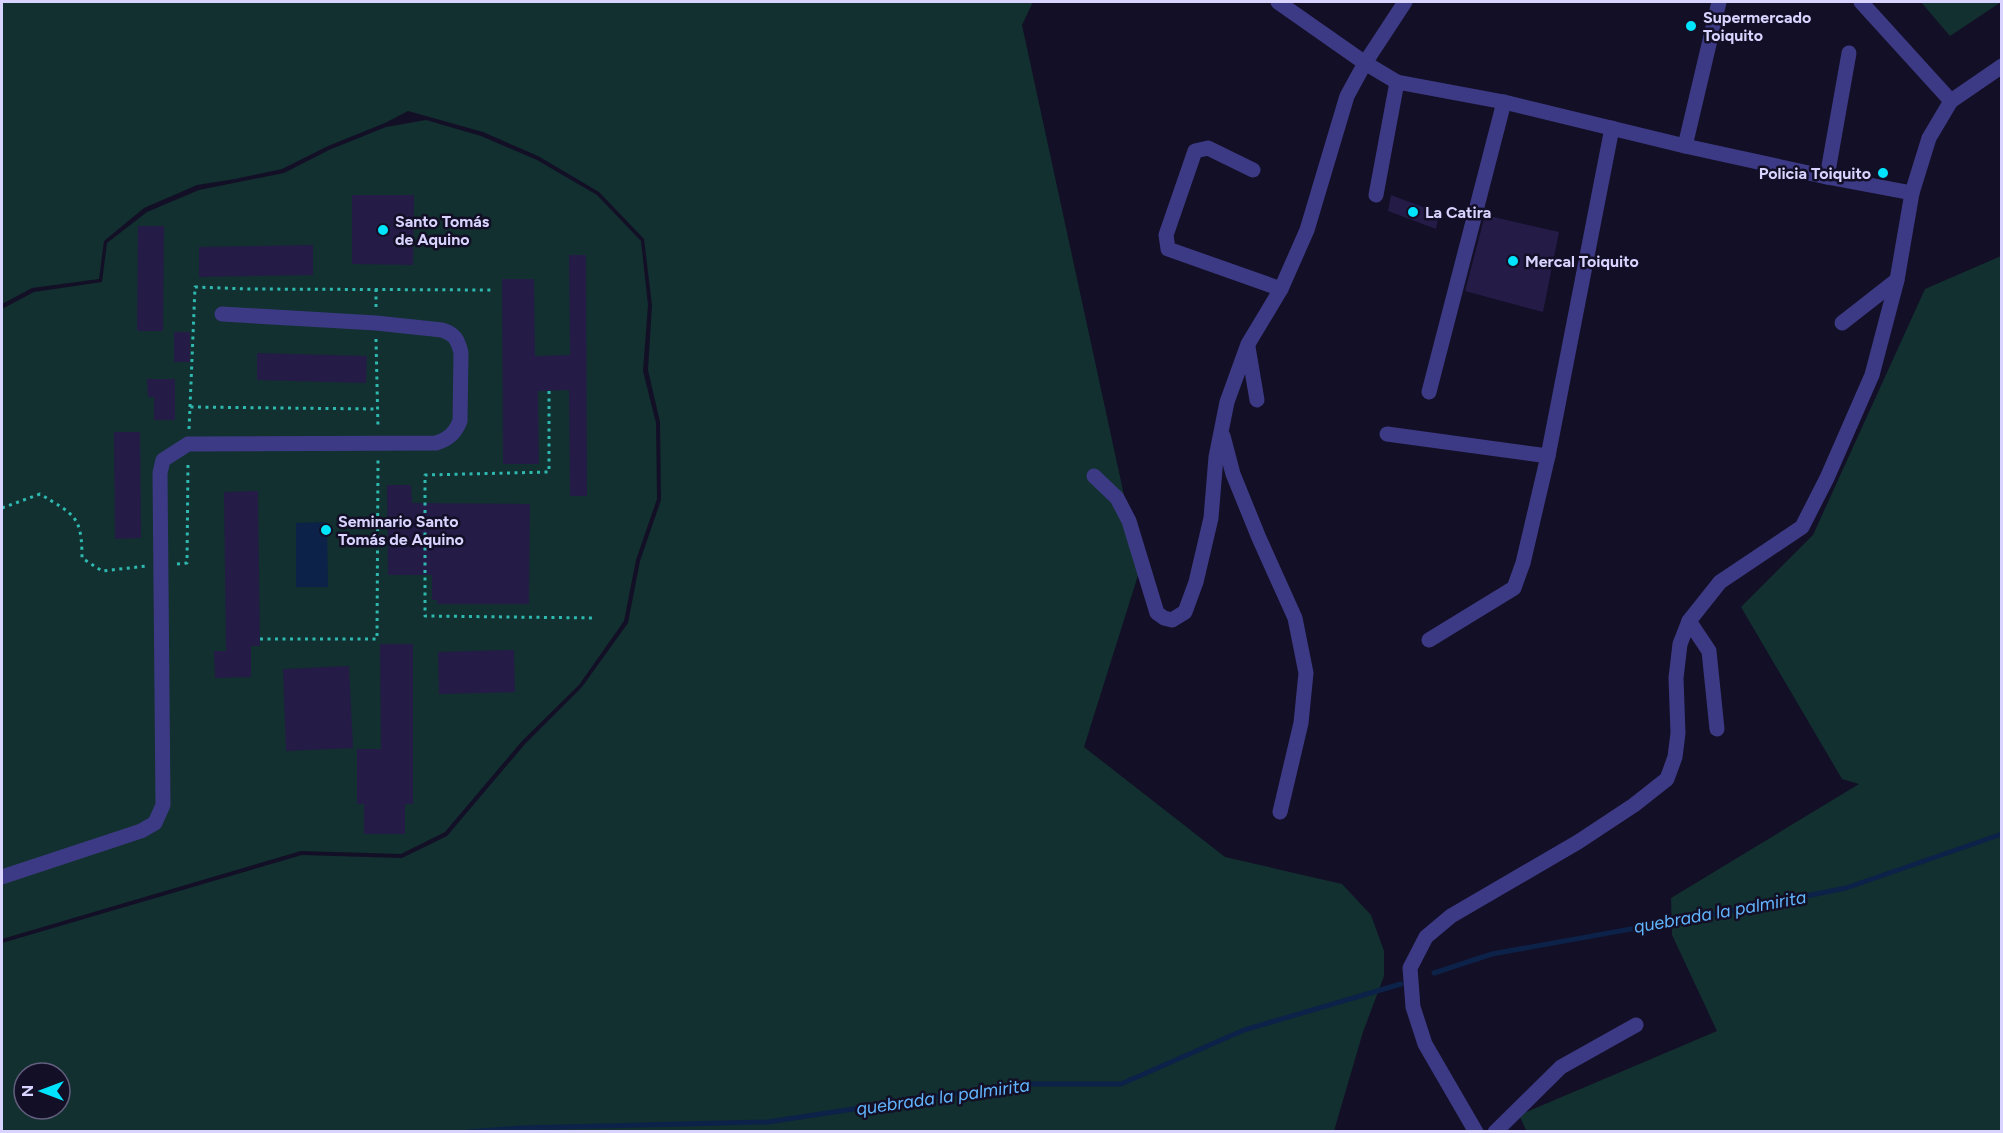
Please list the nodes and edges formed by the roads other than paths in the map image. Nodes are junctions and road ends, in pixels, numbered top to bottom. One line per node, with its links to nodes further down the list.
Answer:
1 (1278, 2): 6 (street)
2 (1405, 2): 6 (street)
3 (1719, 2): 12 (street)
4 (1861, 2): 9 (street)
5 (1849, 53): 14 (street)
6 (1365, 63): 8 (street); 18 (street)
7 (2001, 66): 9 (street)
8 (1397, 82): 10 (street); 16 (street)
9 (1951, 101): 15 (street)
10 (1504, 102): 11 (street); 22 (street)
11 (1612, 128): 12 (street); 26 (street)
12 (1685, 146): 14 (street)
13 (1253, 170): 18 (street)
14 (1827, 177): 15 (street)
15 (1912, 193): 17 (street)
16 (1376, 195)
17 (1898, 280): 20 (street); 28 (street)
18 (1281, 289): 21 (street)
19 (222, 314): 32 (street)
20 (1842, 323)
21 (1248, 344): 23 (street); 24 (street)
22 (1429, 392)
23 (1257, 400)
24 (1221, 430): 27 (street); 31 (street)
25 (1387, 434): 26 (street)
26 (1548, 456): 29 (street)
27 (1094, 476)
28 (1689, 621): 30 (street); 34 (street)
29 (1429, 640)
30 (1717, 729)
31 (1280, 812)
32 (2, 877)
33 (1636, 1025): 35 (street)
34 (1476, 1131)
35 (1495, 1131)

